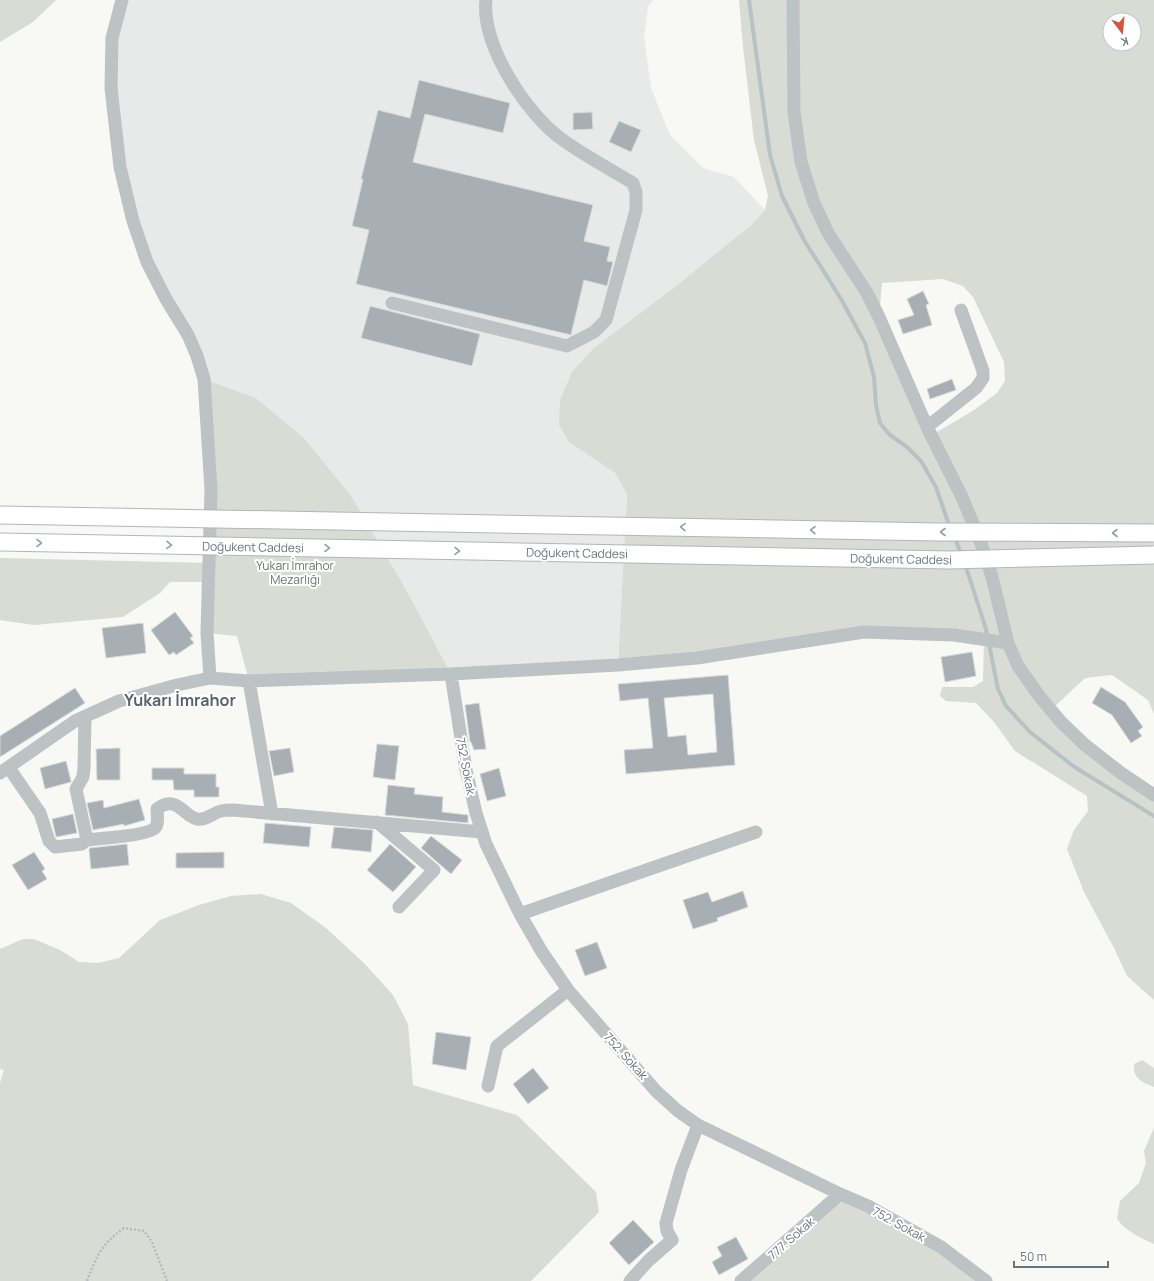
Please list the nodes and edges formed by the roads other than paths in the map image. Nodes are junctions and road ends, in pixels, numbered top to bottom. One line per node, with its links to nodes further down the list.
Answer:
1 (122, 0): 13 (street)
2 (486, 0): 4 (street)
3 (793, 0): 6 (street)
4 (392, 303)
5 (961, 310): 6 (street)
6 (927, 427): 11 (street)
7 (0, 514): 8 (main road, one-way to 7, bridge)
8 (1154, 533)
9 (0, 542): 10 (main road, Doğukent Caddesi, one-way to 10, bridge)
10 (1154, 555)
11 (1008, 642): 12 (street); 17 (street)
12 (451, 674): 14 (street); 20 (street, 752. Sokak)
13 (210, 678): 14 (street); 15 (street)
14 (250, 681): 18 (street)
15 (85, 717): 16 (street); 22 (street)
16 (4, 770): 22 (street)
17 (1154, 794)
18 (272, 814): 19 (street); 22 (street)
19 (377, 822): 20 (street); 23 (street)
20 (482, 832): 24 (street, 752. Sokak)
21 (756, 832): 24 (street)
22 (87, 840)
23 (399, 907)
24 (520, 914): 25 (street, 752. Sokak)
25 (568, 990): 26 (street); 27 (street, 752. Sokak)
26 (488, 1086)
27 (698, 1125): 28 (street, 752. Sokak); 29 (street)
28 (840, 1194): 30 (street, 777. Sokak); 31 (street, 752. Sokak)
29 (630, 1281)
30 (741, 1281)
31 (986, 1281)

